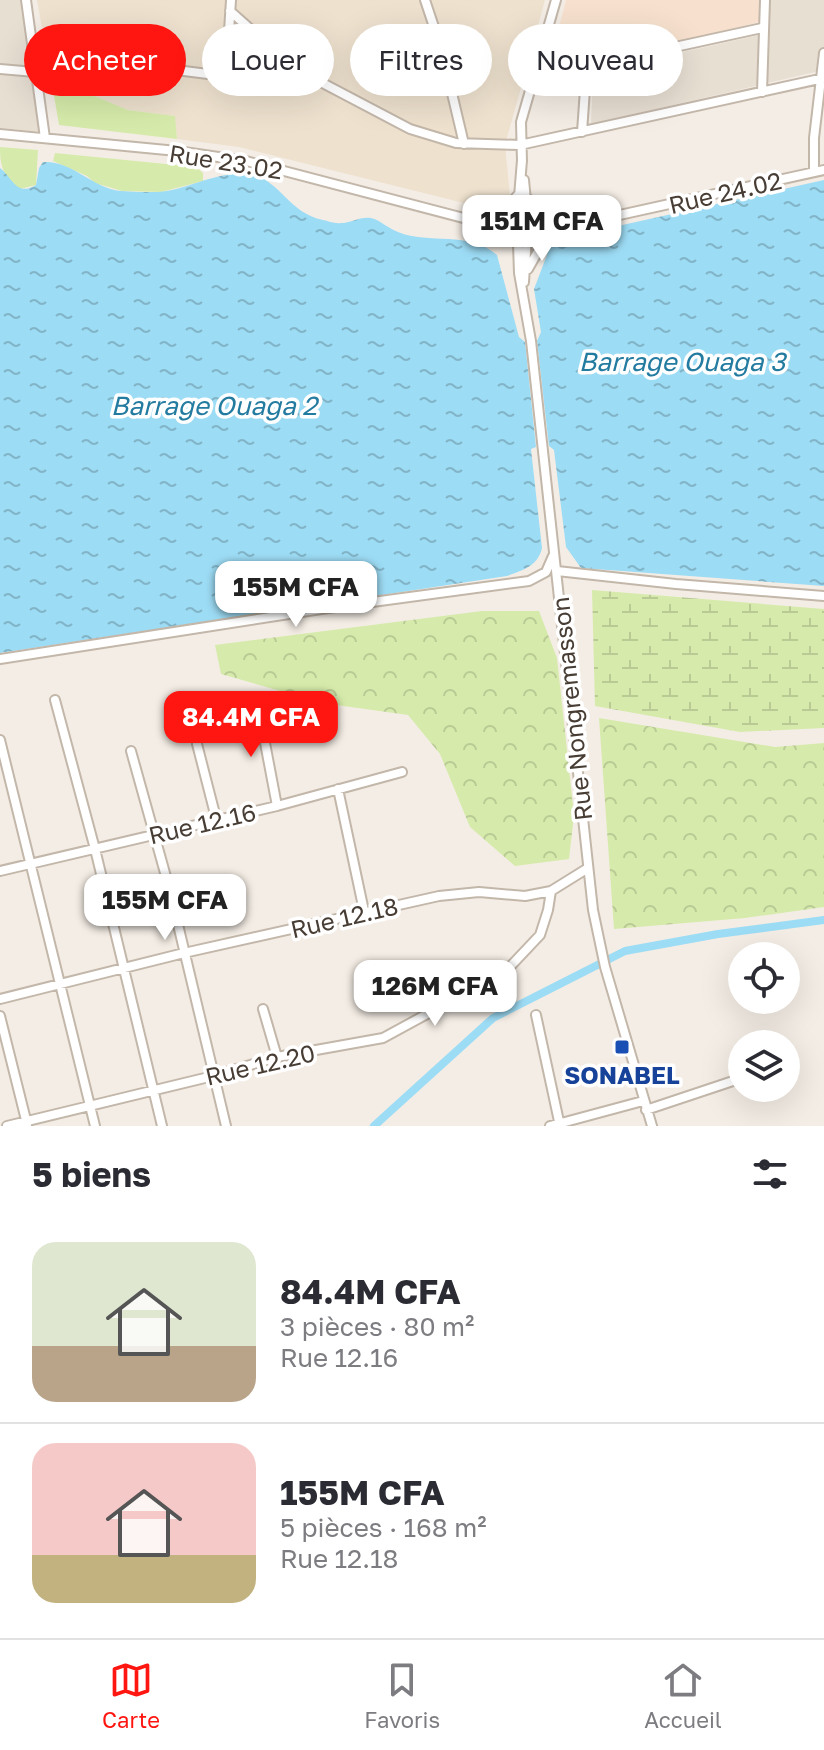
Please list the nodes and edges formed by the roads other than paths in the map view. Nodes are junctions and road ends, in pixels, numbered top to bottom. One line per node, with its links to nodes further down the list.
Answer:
1 (26, 0): 7 (street)
2 (231, 0): 6 (street)
3 (425, 0): 25 (street)
4 (556, 0): 10 (street, Rue Nongremasson)
5 (765, 0): 11 (street)
6 (230, 11): 8 (street); 9 (street)
7 (29, 24)
8 (229, 24)
9 (244, 24)
10 (549, 24)
11 (762, 28): 12 (street); 18 (street)
12 (683, 45)
13 (824, 53): 16 (street)
14 (0, 69): 15 (street)
15 (24, 71)
16 (823, 78): 18 (street); 27 (street)
17 (334, 89): 25 (street)
18 (762, 92): 22 (street)
19 (39, 96): 24 (street)
20 (529, 96): 26 (street, Rue Nongremasson)
21 (585, 96): 22 (street)
22 (582, 132): 26 (street)
23 (0, 134): 24 (street, Rue 23.02)
24 (45, 138): 29 (street, Rue 23.02)
25 (464, 144): 26 (street)
26 (520, 145): 28 (street, Rue Nongremasson)
27 (819, 171): 32 (street, Rue 24.02)
28 (522, 194): 30 (street); 31 (street, Rue Nongremasson); 32 (street); 33 (street, Rue Nongremasson)
29 (448, 212): 30 (street, Rue 23.02); 33 (street, Rue 23.02)
30 (476, 216): 33 (street, Rue 23.02)
31 (530, 223): 32 (street, Rue 24.02); 33 (street, Rue 24.02); 34 (street, Rue Nongremasson)
32 (560, 227): 34 (street, Rue 24.02); 35 (street)
33 (516, 228): 34 (street, Rue 24.02); 36 (street, Rue Nongremasson)
34 (528, 236): 35 (street, Rue Nongremasson)
35 (526, 273): 36 (street, Rue Nongremasson)
36 (523, 286): 37 (street, Rue Nongremasson)
37 (554, 552): 38 (street, Rue Nongremasson); 40 (street)
38 (557, 571): 39 (street); 53 (street, Rue Nongremasson)
39 (824, 596)
40 (0, 659)
41 (55, 700): 51 (street)
42 (258, 706): 48 (street)
43 (0, 743): 52 (street)
44 (197, 744): 49 (street)
45 (131, 751): 50 (street)
46 (402, 772): 47 (street, Rue 12.16)
47 (338, 789): 48 (street, Rue 12.16); 56 (street)
48 (277, 806): 49 (street, Rue 12.16)
49 (216, 818): 50 (street, Rue 12.16)
50 (154, 834): 51 (street, Rue 12.16); 57 (street)
51 (95, 849): 52 (street, Rue 12.16); 58 (street)
52 (32, 863): 54 (street, Rue 12.16); 59 (street)
53 (588, 868): 55 (street); 68 (street, Rue Nongremasson)
54 (0, 871)
55 (551, 891): 56 (street, Rue 12.18); 64 (street, Rue 12.20)
56 (364, 911): 57 (street, Rue 12.18)
57 (184, 953): 58 (street, Rue 12.18); 65 (street)
58 (123, 970): 59 (street, Rue 12.18); 67 (street)
59 (59, 984): 60 (street, Rue 12.18); 69 (street)
60 (0, 999)
61 (263, 1009): 64 (street)
62 (536, 1015): 71 (street)
63 (0, 1016): 70 (street)
64 (277, 1057): 65 (street, Rue 12.20)
65 (213, 1076): 67 (street, Rue 12.20); 75 (street)
66 (728, 1082): 68 (street)
67 (153, 1090): 69 (street, Rue 12.20); 74 (street)
68 (645, 1106): 71 (street); 76 (street, Rue Nongremasson)
69 (90, 1107): 70 (street, Rue 12.20); 73 (street)
70 (27, 1124): 72 (street, Rue 12.20)
71 (557, 1125)
72 (7, 1126)
73 (95, 1126)
74 (162, 1126)
75 (226, 1126)
76 (652, 1126)

